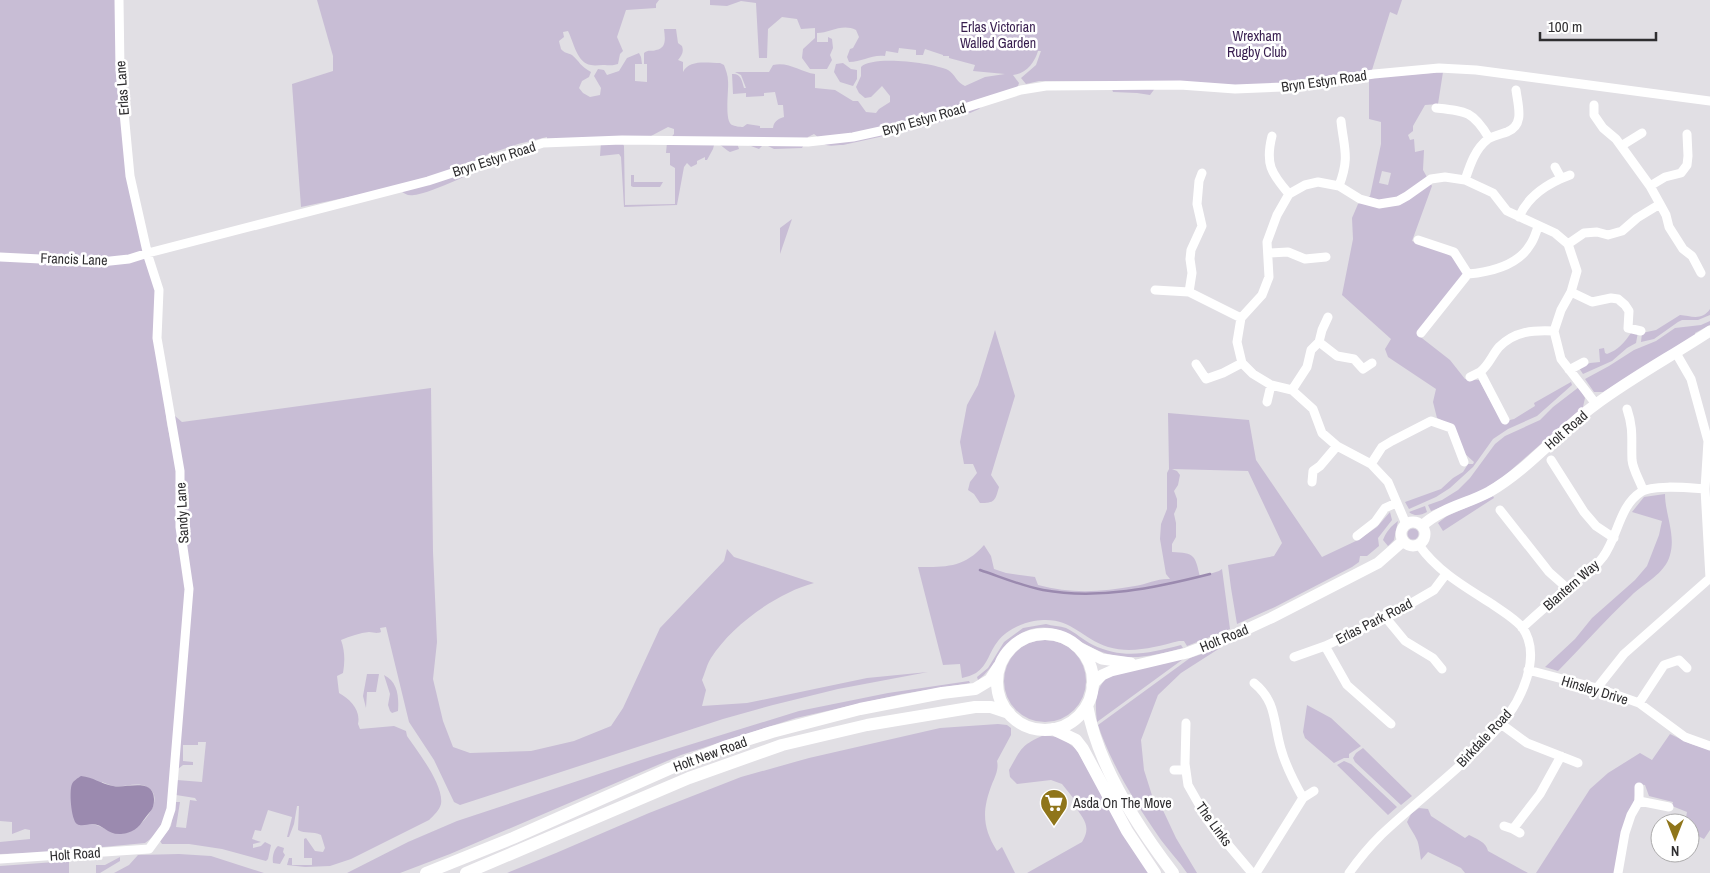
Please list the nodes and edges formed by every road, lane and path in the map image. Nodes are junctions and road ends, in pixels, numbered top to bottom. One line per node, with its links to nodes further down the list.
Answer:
1 (119, 0): 14 (street, Erlas Lane)
2 (1516, 90): 10 (street)
3 (1710, 102): 24 (street, Bryn Estyn Road)
4 (1594, 105): 11 (street)
5 (1436, 108): 10 (street)
6 (1341, 121): 16 (street)
7 (1642, 133): 11 (street)
8 (1686, 134): 17 (street)
9 (1272, 136): 18 (street)
10 (1489, 138): 15 (street)
11 (1621, 146): 17 (street)
12 (1555, 168): 20 (street)
13 (1202, 172): 31 (street)
14 (130, 176): 24 (street, Sandy Lane)
15 (1465, 180): 16 (street); 20 (street)
16 (1339, 186): 18 (street)
17 (1650, 186): 19 (street)
18 (1289, 194): 25 (street)
19 (1660, 204): 23 (street); 28 (street)
20 (1519, 218): 21 (street)
21 (1538, 227): 23 (street); 29 (street)
22 (1418, 240): 29 (street)
23 (1568, 244): 32 (street)
24 (148, 253): 26 (street, Francis Lane); 109 (street, Sandy Lane)
25 (1268, 253): 27 (street); 34 (street)
26 (0, 257)
27 (1326, 257)
28 (1695, 270)
29 (1468, 274): 38 (street)
30 (1155, 290): 31 (street)
31 (1189, 292): 34 (street)
32 (1571, 292): 35 (street); 36 (street)
33 (1328, 317): 39 (street)
34 (1241, 318): 42 (street)
35 (1554, 331): 45 (street); 46 (street)
36 (1641, 331)
37 (1710, 331): 40 (main road, Holt Road)
38 (1421, 333)
39 (1318, 342): 43 (street); 51 (street)
40 (1676, 353): 53 (main road, Holt Road); 65 (street)
41 (1584, 362): 45 (street)
42 (1242, 363): 48 (street); 49 (street)
43 (1372, 363)
44 (1196, 364): 48 (street)
45 (1569, 370): 53 (street)
46 (1480, 372): 47 (street); 56 (street)
47 (1470, 377)
48 (1206, 379): 50 (street)
49 (1271, 385): 51 (street); 52 (street)
50 (1203, 389)
51 (1292, 390): 58 (street)
52 (1267, 402)
53 (1596, 404): 70 (main road, Holt Road)
54 (1627, 409): 66 (street)
55 (1430, 410): 57 (street)
56 (1505, 420)
57 (1432, 421): 60 (street); 61 (street)
58 (1336, 446): 61 (street); 63 (street)
59 (1550, 460): 72 (street)
60 (1464, 462)
61 (1371, 464): 67 (street)
62 (1304, 465): 63 (street)
63 (1313, 471): 64 (street)
64 (1312, 482)
65 (1706, 488): 66 (street); 76 (street)
66 (1643, 490): 72 (street, Blantern Way)
67 (1396, 504): 69 (street); 71 (street)
68 (1501, 517): 77 (street)
69 (1406, 524): 70 (main road); 73 (main road)
70 (1422, 526): 74 (main road)
71 (1357, 536)
72 (1614, 538): 77 (street, Blantern Way)
73 (1403, 541): 74 (main road); 83 (main road, Holt Road)
74 (1419, 545): 75 (street)
75 (1446, 574): 78 (street, Erlas Park Road); 79 (street)
76 (1710, 578): 90 (street)
77 (1567, 588): 79 (street, Blantern Way)
78 (1386, 618): 81 (street, Erlas Park Road); 86 (street)
79 (1522, 628): 87 (street, Birkdale Road)
80 (1076, 646): 83 (main road, Holt Road); 84 (highway); 89 (highway)
81 (1325, 646): 82 (street, Erlas Park Road); 94 (street)
82 (1294, 657)
83 (1143, 663): 89 (main road, Holt Road)
84 (999, 666): 93 (highway); 111 (highway, Holt New Road)
85 (1687, 668): 91 (street)
86 (1442, 669)
87 (1528, 670): 90 (street, Hinsley Drive); 95 (street, Birkdale Road)
88 (1254, 683): 105 (street)
89 (1092, 685): 92 (highway)
90 (1597, 688): 91 (street, Hinsley Drive)
91 (1639, 703): 98 (street, Hinsley Drive)
92 (1087, 705): 96 (highway); 114 (highway)
93 (1008, 713): 96 (highway); 112 (highway, Holt New Road)
94 (1391, 724)
95 (1501, 724): 99 (street); 116 (street, Birkdale Road)
96 (1053, 729): 113 (highway)
97 (1189, 729): 102 (street, The Links)
98 (1710, 746)
99 (1561, 756): 100 (street); 108 (street)
100 (1578, 762)
101 (1174, 770): 102 (street)
102 (1186, 770): 115 (street, The Links)
103 (1639, 787): 106 (street)
104 (1314, 790): 105 (street)
105 (1303, 798): 115 (street)
106 (1639, 801): 107 (street); 117 (street)
107 (1669, 807)
108 (1513, 829)
109 (150, 849): 110 (street, Holt Road)
110 (0, 859)
111 (426, 873)
112 (466, 873)
113 (1155, 873)
114 (1173, 873)
115 (1254, 873)
116 (1350, 873)
117 (1618, 873)

